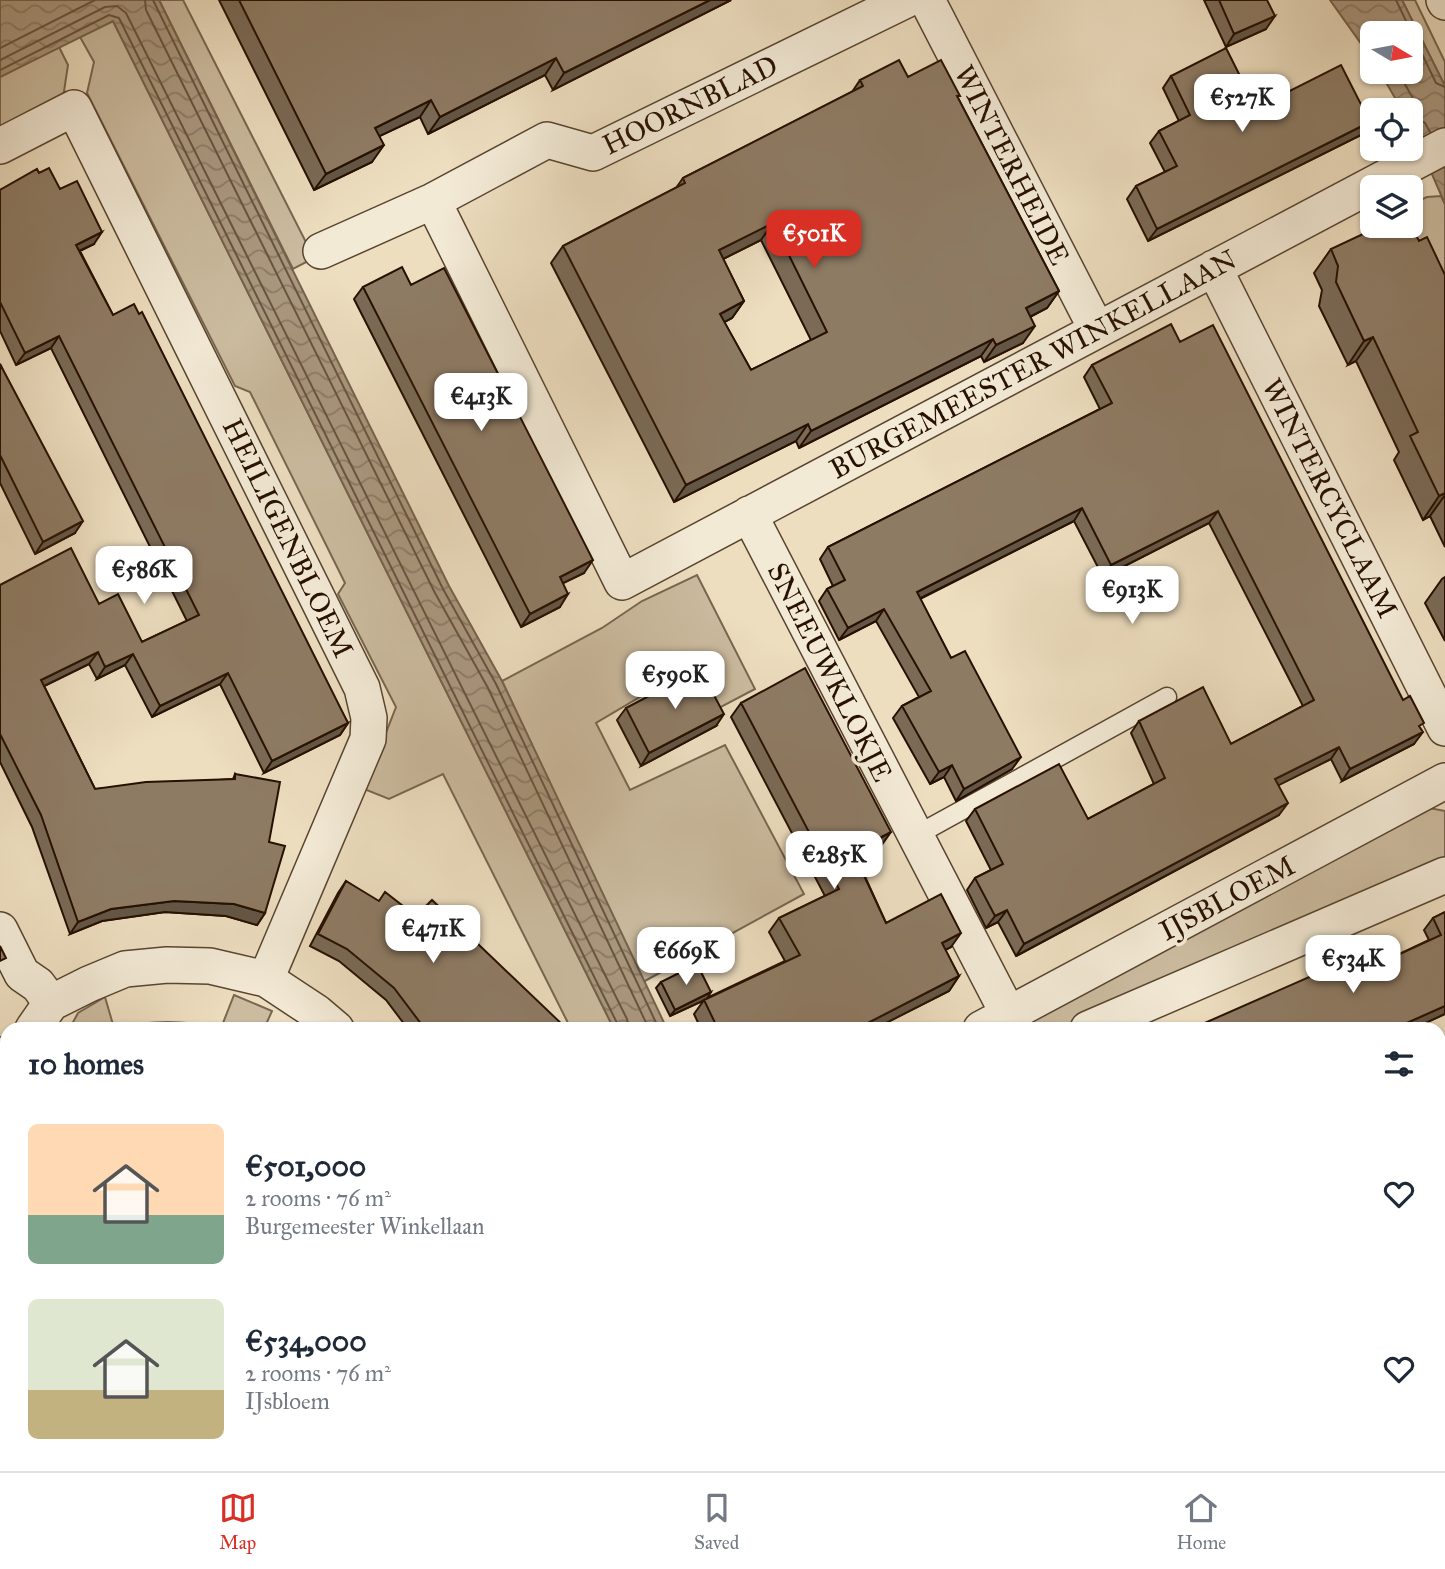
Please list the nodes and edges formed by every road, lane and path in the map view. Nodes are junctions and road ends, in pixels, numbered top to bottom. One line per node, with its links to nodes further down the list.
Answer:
1 (906, 0): 5 (street, HOORNBLAD)
2 (927, 0): 8 (street, WINTERHEIDE)
3 (0, 146): 16 (street, HEILIGENBLOEM)
4 (1431, 153): 7 (street, BURGEMEESTER WINKELLAAN)
5 (433, 201): 6 (street, HOORNBLAD); 9 (street, BURGEMEESTER WINKELLAAN)
6 (321, 251)
7 (1214, 268): 8 (street, BURGEMEESTER WINKELLAAN); 11 (street, WINTERCYCLAAM)
8 (1097, 330): 9 (street, BURGEMEESTER WINKELLAAN)
9 (750, 514): 13 (street, SNEEUWKLOKJE)
10 (1167, 697): 13 (lane)
11 (1445, 728)
12 (1445, 781): 20 (street, IJSBLOEM)
13 (915, 836): 19 (street, SNEEUWKLOKJE)
14 (1445, 875): 21 (street)
15 (0, 930): 17 (street)
16 (266, 979): 17 (street); 18 (street)
17 (42, 1016)
18 (328, 1022)
19 (1001, 1022)
20 (1006, 1022)
21 (1104, 1022)

